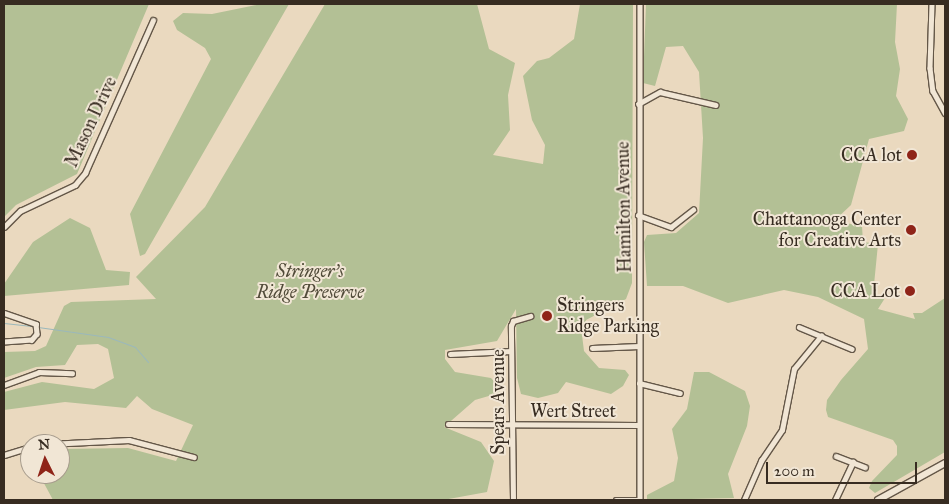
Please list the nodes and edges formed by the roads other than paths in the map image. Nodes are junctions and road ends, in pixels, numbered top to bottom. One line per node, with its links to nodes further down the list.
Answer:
1 (640, 4): 4 (street, Hamilton Avenue)
2 (932, 4): 6 (street)
3 (153, 20): 9 (street, Mason Drive)
4 (638, 104): 5 (street); 8 (street, Hamilton Avenue)
5 (716, 105)
6 (945, 113)
7 (693, 210): 8 (street)
8 (638, 215): 15 (street, Hamilton Avenue)
9 (4, 228)
10 (4, 314): 14 (street)
11 (530, 316): 18 (street, Spears Avenue)
12 (799, 327): 13 (street)
13 (821, 336): 17 (street); 38 (street)
14 (4, 342)
15 (639, 346): 16 (street); 21 (street, Hamilton Avenue)
16 (592, 348)
17 (852, 349)
18 (511, 351): 19 (street); 25 (street, Spears Avenue)
19 (450, 354)
20 (72, 373): 22 (street)
21 (639, 383): 23 (street); 26 (street, Hamilton Avenue)
22 (4, 385)
23 (680, 393)
24 (448, 424): 25 (street, Wert Street)
25 (511, 425): 26 (street, Wert Street); 35 (street, Spears Avenue)
26 (639, 425): 37 (street, Hamilton Avenue)
27 (70, 443): 31 (street)
28 (20, 450): 29 (street)
29 (4, 456)
30 (836, 456): 32 (street)
31 (194, 457)
32 (853, 462): 34 (street); 39 (street)
33 (945, 463): 40 (street)
34 (865, 467)
35 (513, 500)
36 (616, 500): 37 (street)
37 (640, 500)
38 (744, 500)
39 (835, 500)
40 (878, 500)

